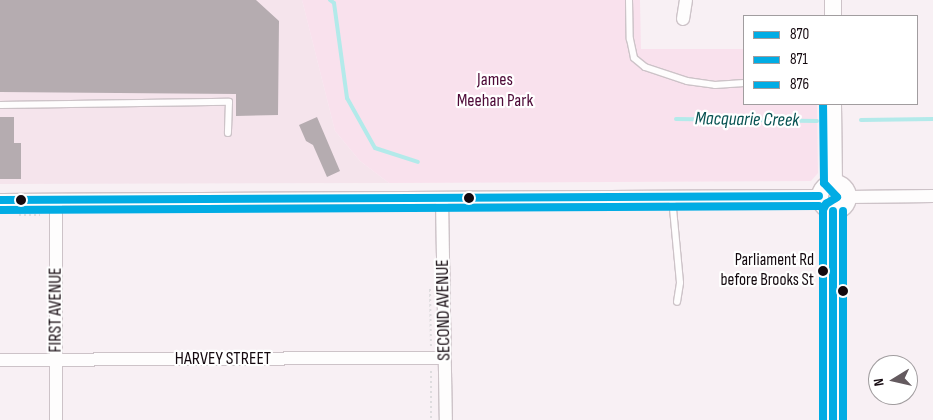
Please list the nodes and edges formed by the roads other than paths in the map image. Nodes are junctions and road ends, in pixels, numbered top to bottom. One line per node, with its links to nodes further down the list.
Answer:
1 (629, 0): 6 (lane)
2 (686, 0): 5 (street)
3 (833, 0): 4 (street)
4 (833, 15)
5 (683, 19)
6 (743, 83)
7 (0, 105): 9 (lane)
8 (833, 105): 10 (street)
9 (228, 133)
10 (834, 182): 11 (street); 13 (street)
11 (819, 196): 14 (street); 18 (street)
12 (933, 196): 13 (street)
13 (848, 197): 18 (street)
14 (672, 198): 17 (street); 19 (lane)
15 (0, 200): 16 (street)
16 (56, 200): 17 (street); 22 (street, FIRST AVENUE)
17 (442, 200): 20 (street, SECOND AVENUE)
18 (834, 211): 25 (street)
19 (677, 302)
20 (445, 358): 22 (street, HARVEY STREET); 24 (street, SECOND AVENUE)
21 (0, 360): 22 (street, HARVEY STREET)
22 (56, 360): 23 (street, FIRST AVENUE)
23 (56, 420)
24 (446, 420)
25 (833, 420)

